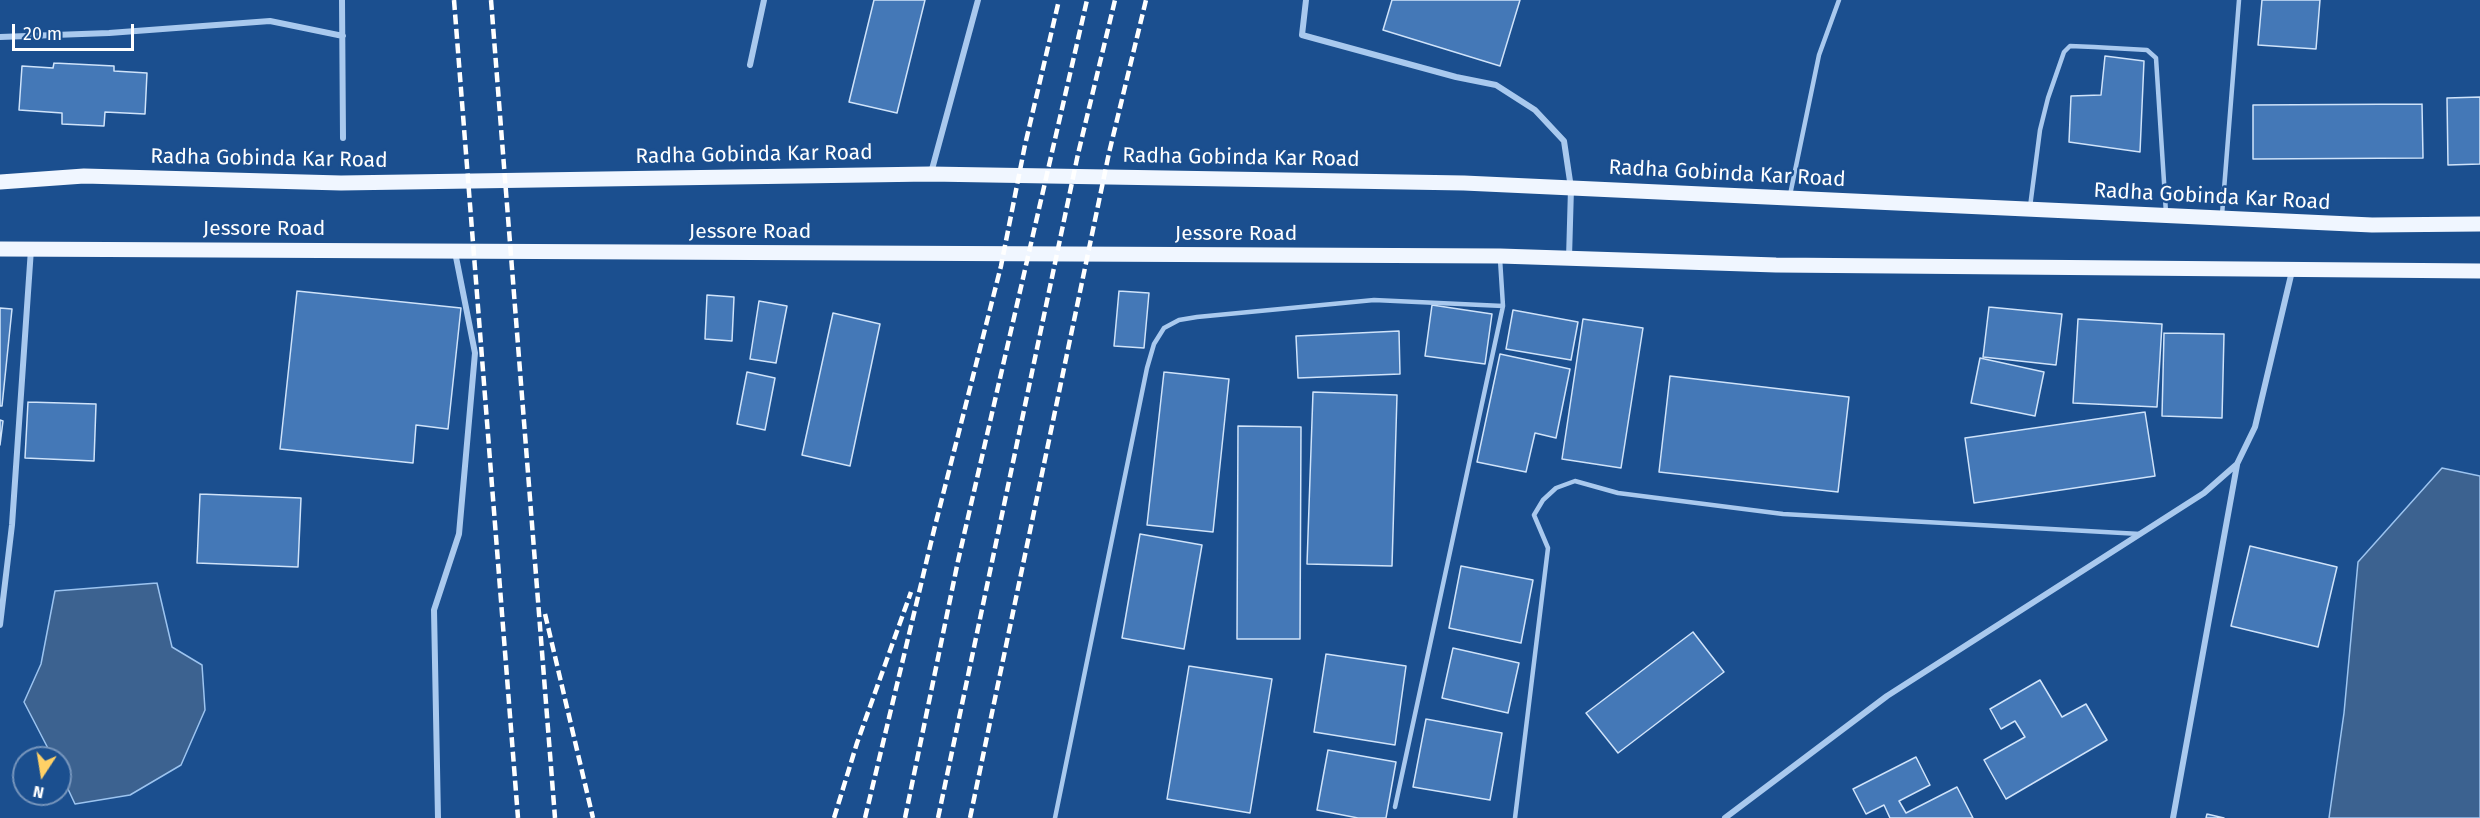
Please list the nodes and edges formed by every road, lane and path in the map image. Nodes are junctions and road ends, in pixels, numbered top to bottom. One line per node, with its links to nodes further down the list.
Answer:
1 (342, 0): 7 (street)
2 (764, 0): 9 (street)
3 (978, 0): 11 (street)
4 (1306, 0): 13 (street)
5 (1839, 0): 14 (lane)
6 (2240, 0): 17 (lane)
7 (343, 36): 8 (street); 10 (street)
8 (0, 37)
9 (750, 65)
10 (343, 138)
11 (930, 174): 12 (main road, Radha Gobinda Kar Road); 13 (main road, Radha Gobinda Kar Road)
12 (0, 182)
13 (1571, 188): 14 (main road, Radha Gobinda Kar Road); 23 (street)
14 (1789, 198): 15 (main road, Radha Gobinda Kar Road)
15 (2030, 209): 16 (main road, Radha Gobinda Kar Road); 16 (lane)
16 (2166, 215): 17 (main road, Radha Gobinda Kar Road)
17 (2222, 218): 18 (main road, Radha Gobinda Kar Road)
18 (2480, 224)
19 (0, 249): 20 (main road, Jessore Road)
20 (31, 249): 21 (main road, Jessore Road); 29 (street)
21 (455, 252): 22 (main road, Jessore Road); 31 (street)
22 (1500, 256): 23 (main road, Jessore Road); 26 (lane)
23 (1569, 258): 24 (main road, Jessore Road)
24 (2292, 270): 25 (main road, Jessore Road); 27 (street)
25 (2480, 271)
26 (1503, 306): 30 (lane); 32 (lane)
27 (2237, 464): 28 (street); 35 (street)
28 (2139, 534): 33 (lane); 34 (street)
29 (0, 625)
30 (1395, 807)
31 (438, 818)
32 (1055, 818)
33 (1515, 818)
34 (1725, 818)
35 (2173, 818)

